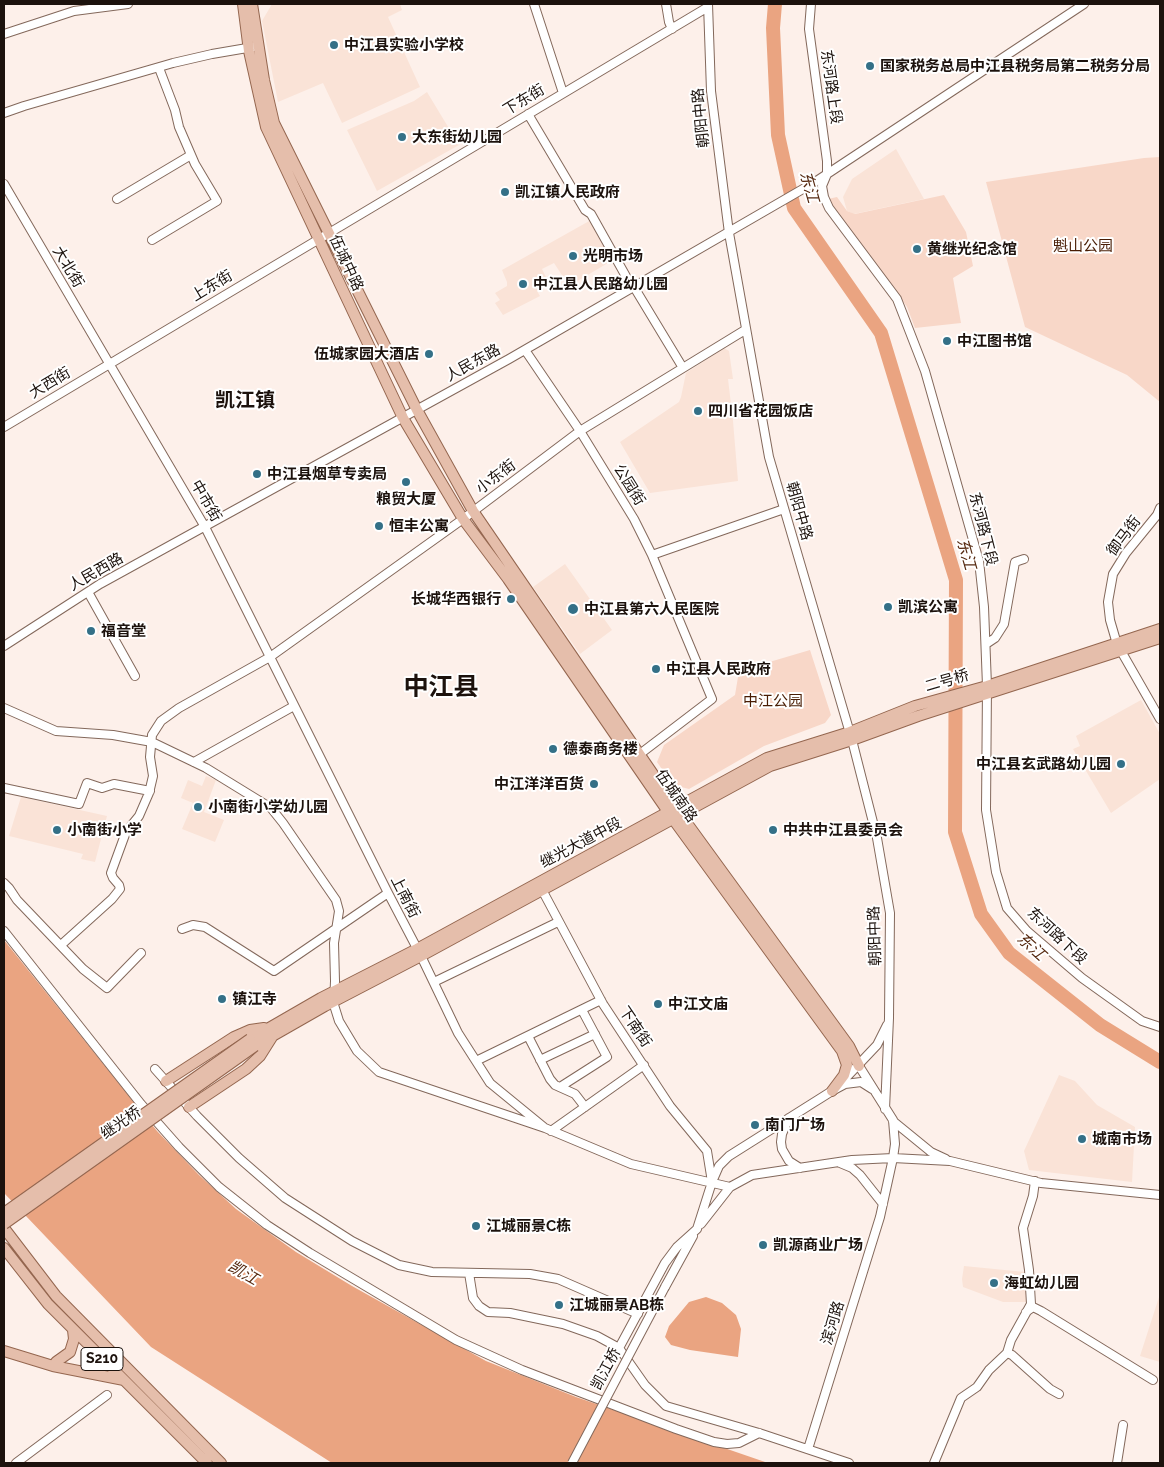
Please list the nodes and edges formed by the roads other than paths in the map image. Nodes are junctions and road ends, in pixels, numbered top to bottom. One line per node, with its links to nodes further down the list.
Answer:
1 (128, 4): 10 (street)
2 (243, 4): 11 (main road, 伍城中路)
3 (252, 4): 11 (main road, 伍城中路)
4 (534, 4): 13 (street)
5 (666, 4): 9 (street)
6 (811, 4): 17 (street, 东河路上段)
7 (1084, 4): 17 (street, 人民东路)
8 (708, 6): 9 (street, 下东街); 21 (street, 朝阳中路)
9 (672, 29): 13 (street, 下东街)
10 (4, 34)
11 (254, 47): 12 (street); 20 (main road, 伍城中路); 22 (main road, 伍城中路)
12 (159, 68): 14 (street); 16 (street)
13 (563, 93): 15 (street, 下东街)
14 (4, 113)
15 (528, 114): 20 (street, 下东街); 24 (street)
16 (191, 155): 19 (street); 23 (street)
17 (828, 174): 21 (street, 人民东路); 44 (street, 东河路下段)
18 (4, 184): 27 (street, 大北街)
19 (117, 200)
20 (328, 232): 22 (street, 上东街); 29 (main road, 伍城中路)
21 (728, 233): 24 (street, 人民东路); 25 (street, 朝阳中路)
22 (318, 238): 27 (street, 上东街); 30 (main road, 伍城中路)
23 (152, 240)
24 (634, 287): 26 (street, 人民东路); 28 (street)
25 (745, 330): 28 (street, 小东街); 34 (street, 朝阳中路)
26 (525, 350): 29 (street, 人民东路); 32 (street, 公园街)
27 (110, 364): 31 (street, 大西街); 37 (street, 中市街)
28 (682, 368): 32 (street, 小东街)
29 (416, 410): 30 (street, 人民东路); 35 (main road, 伍城中路)
30 (403, 418): 36 (main road, 伍城中路); 37 (street, 人民东路)
31 (4, 427)
32 (580, 431): 35 (street, 小东街); 38 (street, 公园街)
33 (1160, 508): 45 (street, 御马街)
34 (784, 509): 38 (street); 53 (street, 朝阳中路)
35 (473, 511): 36 (street, 小东街); 55 (main road, 伍城南路)
36 (464, 519): 46 (street, 小东街); 55 (main road, 伍城南路)
37 (205, 527): 40 (street, 人民西路); 46 (street, 中市街)
38 (652, 555): 55 (street, 公园街)
39 (1024, 559): 44 (street)
40 (88, 592): 43 (street, 人民西路); 47 (street)
41 (1160, 630): 45 (main road)
42 (1160, 638): 45 (main road)
43 (5, 643)
44 (986, 644): 48 (street, 东河路下段)
45 (1119, 647): 48 (main road, 二号桥); 52 (street, 御马街)
46 (270, 657): 49 (street, 上南街); 54 (street, 小东街)
47 (135, 676)
48 (987, 690): 51 (main road, 二号桥); 75 (street, 东河路下段)
49 (294, 706): 56 (street); 62 (street, 上南街)
50 (4, 708): 54 (street)
51 (916, 711): 53 (main road, 继光大道中段)
52 (1160, 719)
53 (851, 736): 59 (main road, 继光大道中段); 74 (street, 朝阳中路)
54 (152, 742): 56 (street); 58 (street)
55 (636, 757): 59 (main road, 伍城南路)
56 (194, 762): 64 (street)
57 (4, 788): 58 (street)
58 (150, 791): 67 (street)
59 (675, 813): 61 (main road, 继光大道中段); 83 (main road, 伍城南路); 88 (main road, 伍城南路)
60 (4, 884): 67 (street)
61 (540, 886): 63 (street, 下南街); 68 (main road, 继光大道中段)
62 (388, 893): 64 (street); 68 (street, 上南街)
63 (558, 922): 70 (street); 72 (street, 下南街)
64 (337, 927): 65 (street); 71 (street)
65 (182, 928)
66 (4, 931): 123 (street)
67 (60, 945): 69 (street)
68 (419, 952): 70 (street, 上南街); 71 (main road, 继光大道中段)
69 (141, 953)
70 (434, 982): 81 (street, 上南街)
71 (334, 996): 76 (main road, 继光大道中段); 94 (street)
72 (601, 1000): 73 (street); 82 (street, 下南街)
73 (582, 1010): 77 (street); 78 (street)
74 (890, 1018): 83 (street); 91 (street, 朝阳中路)
75 (1160, 1027)
76 (272, 1030): 79 (main road); 85 (main road); 89 (main road)
77 (595, 1034): 80 (street); 86 (street)
78 (528, 1036): 80 (street); 81 (street)
79 (252, 1043): 104 (main road, 继光桥, bridge); 105 (main road, 继光桥, bridge)
80 (540, 1060): 86 (street)
81 (476, 1062): 94 (street, 上南街)
82 (644, 1065): 90 (street); 100 (street, 下南街)
83 (859, 1066): 87 (street); 88 (street)
84 (155, 1069): 85 (street)
85 (166, 1081): 89 (street)
86 (560, 1087): 90 (street)
87 (872, 1089): 88 (street); 91 (street)
88 (832, 1091): 92 (street)
89 (189, 1107): 108 (street)
90 (585, 1107): 94 (street)
91 (885, 1109): 93 (street)
92 (790, 1117): 98 (street); 100 (street)
93 (893, 1120): 95 (street, 滨河路); 96 (street)
94 (548, 1130): 100 (street)
95 (893, 1158): 96 (street); 97 (street); 103 (street, 滨河路)
96 (950, 1161): 99 (street)
97 (838, 1162): 98 (street); 103 (street)
98 (800, 1168): 101 (street)
99 (1035, 1181): 102 (street); 109 (street)
100 (712, 1182): 101 (street); 106 (street)
101 (730, 1187): 106 (street)
102 (1160, 1195)
103 (883, 1204): 124 (street, 滨河路)
104 (4, 1213)
105 (4, 1226): 118 (main road, S210)
106 (697, 1229): 110 (street); 128 (street, 凯江桥, bridge)
107 (4, 1248): 111 (main road, S210)
108 (469, 1273): 110 (street); 113 (street)
109 (1026, 1312): 115 (street); 119 (street)
110 (638, 1314): 113 (street)
111 (73, 1330): 116 (main road); 117 (main road, S210)
112 (4, 1346): 116 (main road)
113 (620, 1348): 123 (street)
114 (4, 1351): 118 (main road)
115 (1006, 1353): 120 (street); 130 (street)
116 (56, 1362): 117 (main road)
117 (116, 1373): 118 (main road, S210)
118 (127, 1373): 126 (main road, S210); 127 (main road, S210)
119 (1154, 1380)
120 (1060, 1394)
121 (107, 1395): 125 (street)
122 (1123, 1425): 131 (street)
123 (760, 1433): 124 (street)
124 (808, 1449): 129 (street)
125 (16, 1463)
126 (208, 1463)
127 (221, 1463)
128 (572, 1463)
129 (849, 1463)
130 (934, 1463)
131 (1117, 1463)

